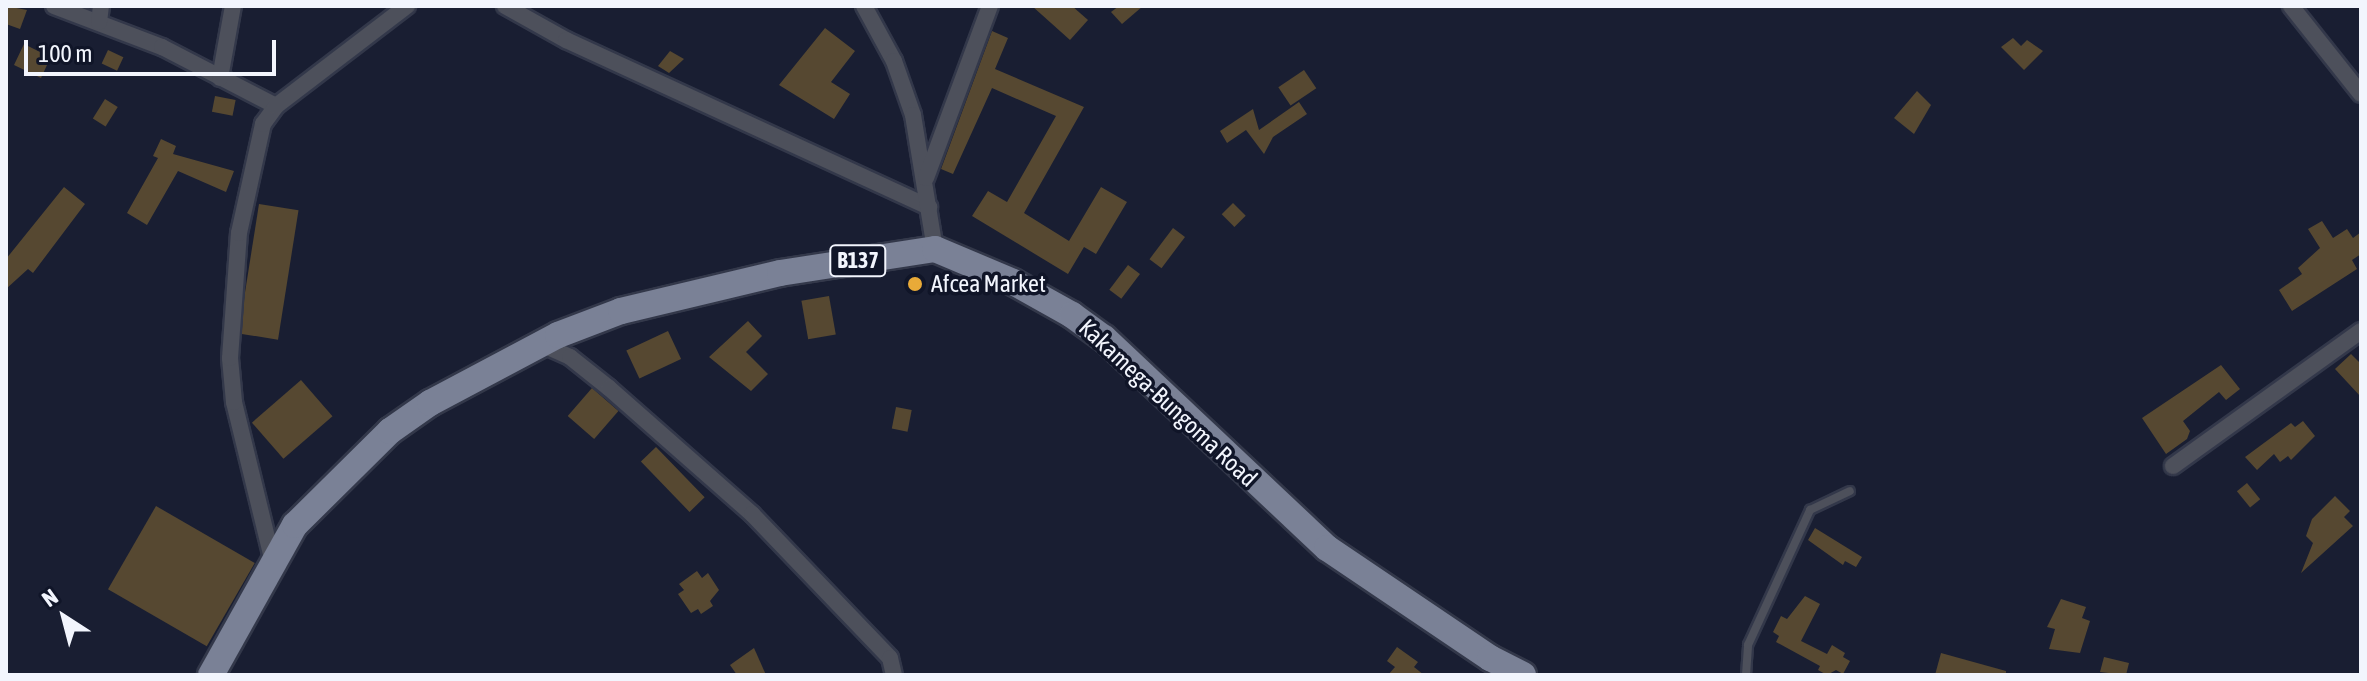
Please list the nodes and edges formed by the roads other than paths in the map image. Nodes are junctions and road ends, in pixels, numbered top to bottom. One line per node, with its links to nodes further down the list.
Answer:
1 (54, 6): 8 (street)
2 (233, 6): 9 (street)
3 (407, 6): 11 (street)
4 (505, 6): 13 (street)
5 (864, 6): 12 (street)
6 (990, 6): 12 (street)
7 (2291, 6): 10 (street)
8 (100, 14): 9 (street)
9 (220, 78): 11 (street)
10 (2361, 94)
11 (276, 106): 19 (street)
12 (926, 180): 13 (street)
13 (929, 207): 14 (street)
14 (935, 249): 16 (main road, B137); 22 (main road, Kakamega-Bungoma Road)
15 (2361, 331): 17 (street)
16 (541, 344): 19 (main road, B137); 21 (street)
17 (2173, 466)
18 (1850, 491): 23 (lane)
19 (272, 558): 20 (main road, B137)
20 (211, 675)
21 (894, 675)
22 (1523, 675)
23 (1746, 675)

